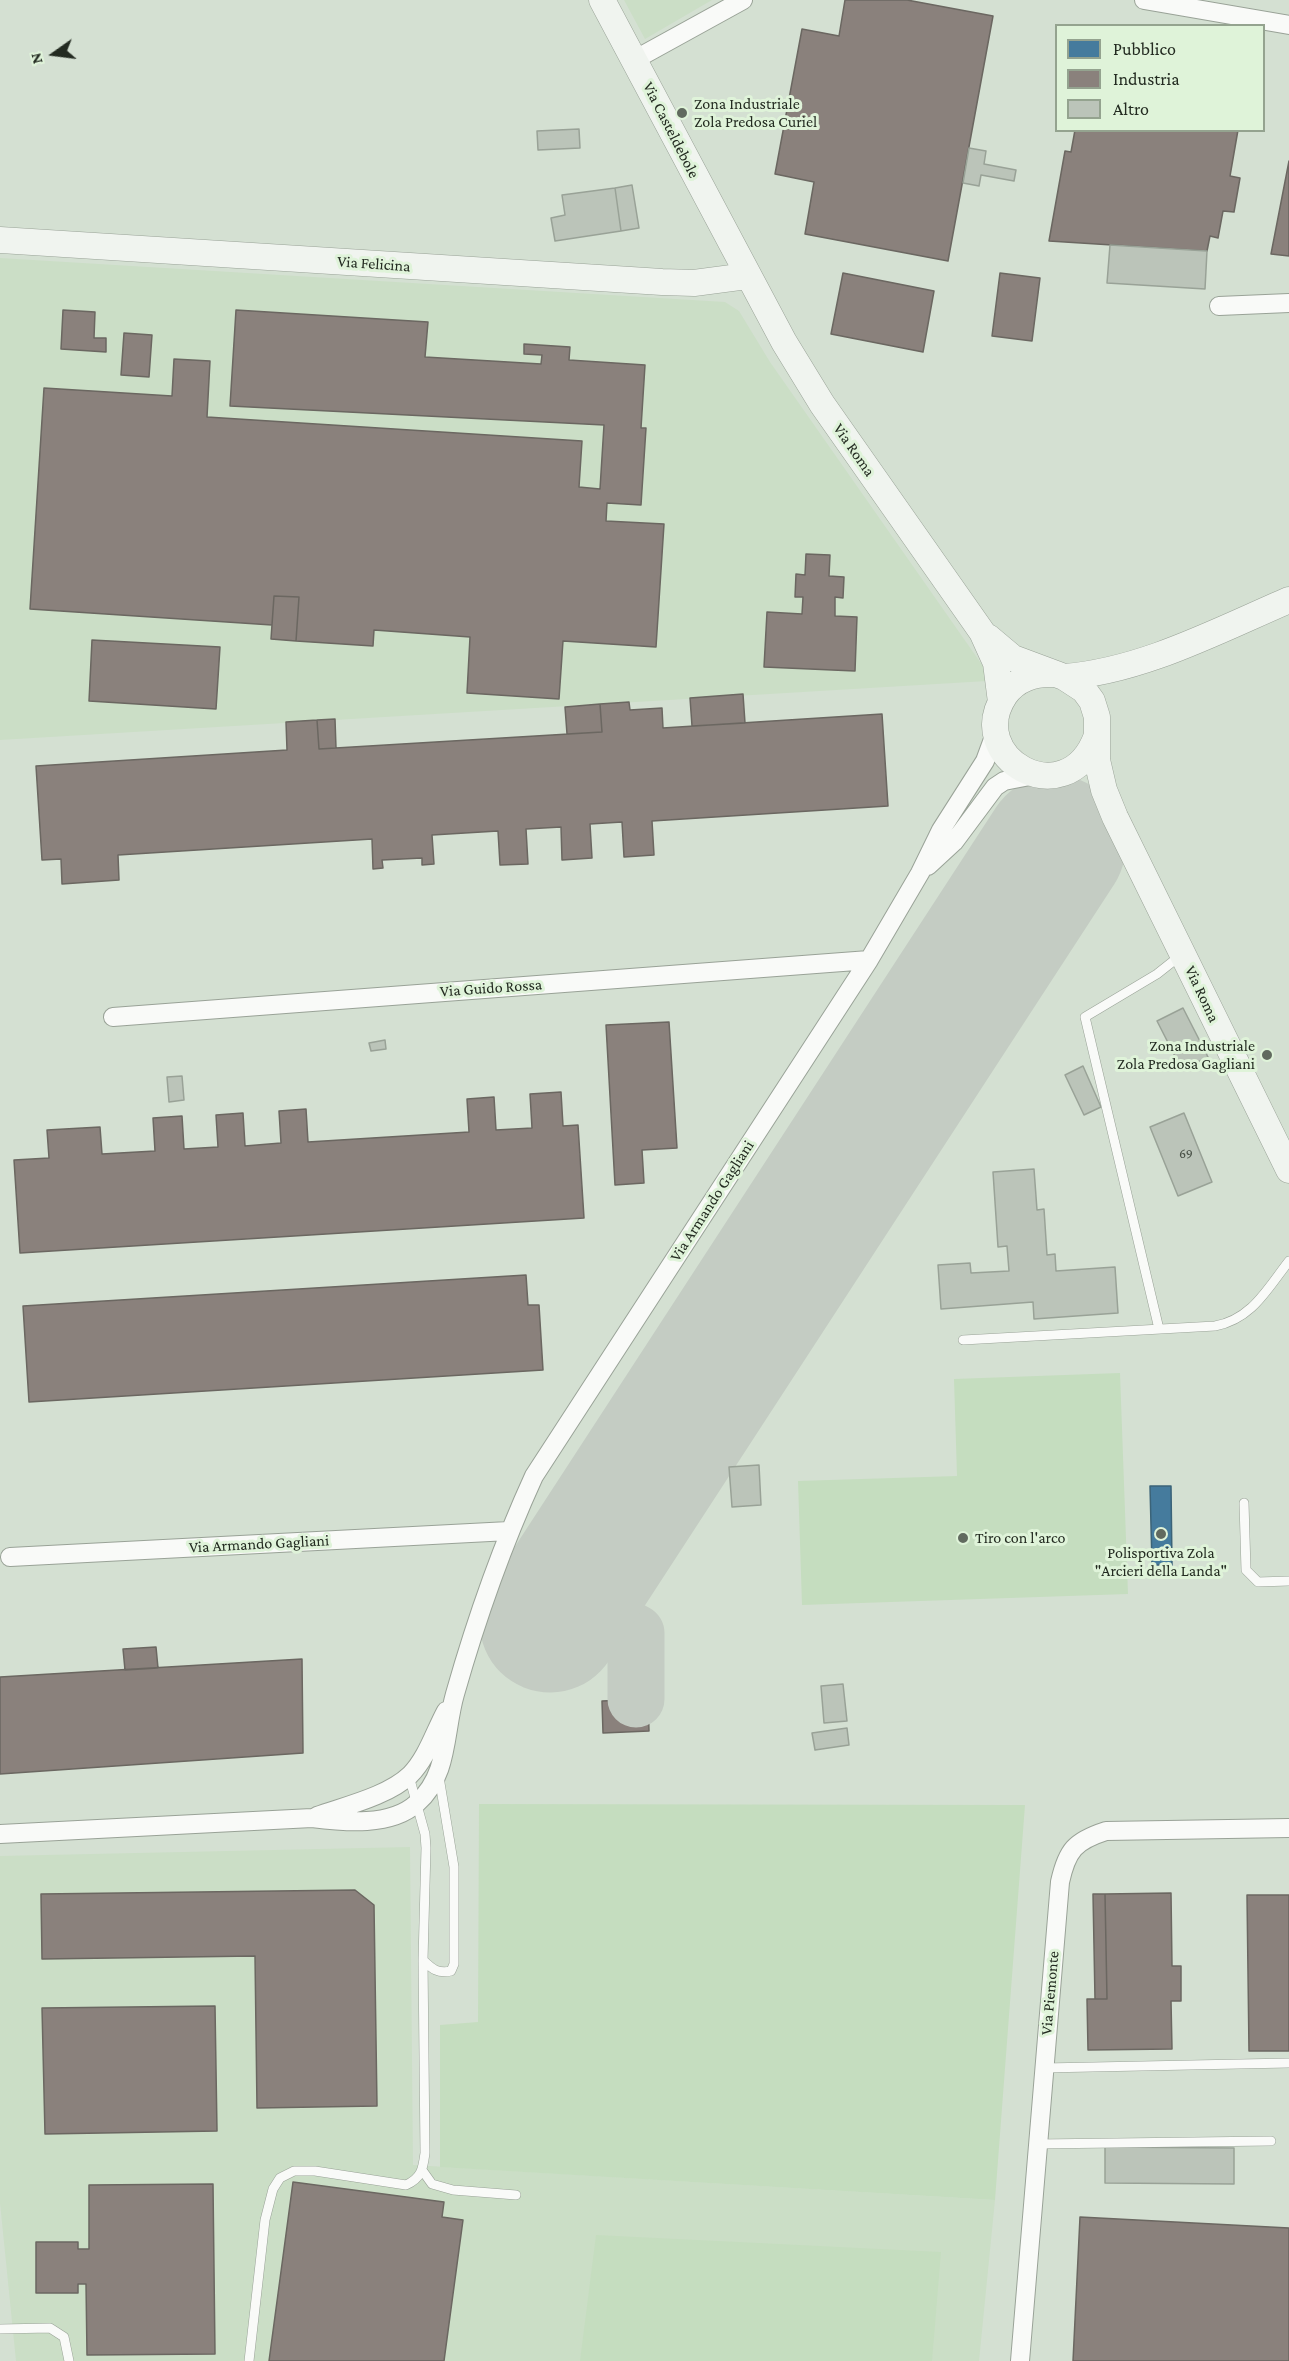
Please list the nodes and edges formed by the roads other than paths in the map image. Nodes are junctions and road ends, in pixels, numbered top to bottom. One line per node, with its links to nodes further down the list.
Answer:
1 (602, 0): 5 (street, Via Casteldebole)
2 (743, 0): 5 (street)
3 (1144, 0): 4 (street)
4 (1289, 25)
5 (634, 60): 7 (street, Via Casteldebole)
6 (0, 240): 7 (street, Via Felicina)
7 (743, 269): 11 (street, Via Roma)
8 (1284, 302): 9 (street)
9 (1220, 306)
10 (1289, 600): 12 (street)
11 (982, 632): 13 (street, Via Roma); 14 (street, Via Roma)
12 (1132, 664): 13 (street); 16 (street)
13 (1059, 675): 14 (street); 16 (street, Via Roma)
14 (1001, 702): 15 (street, Via Roma)
15 (996, 731): 18 (street); 20 (street, Via Armando Gagliani)
16 (1097, 733): 17 (street); 19 (street, Via Roma)
17 (1065, 773): 18 (street); 19 (street, Via Roma)
18 (1035, 775): 20 (street, Via Armando Gagliani)
19 (1115, 817): 21 (street, Via Roma)
20 (920, 873): 22 (street, Via Armando Gagliani)
21 (1183, 953): 24 (street, Via Roma); 26 (lane)
22 (868, 960): 23 (street, Via Guido Rossa); 29 (street, Via Armando Gagliani)
23 (113, 1017)
24 (1289, 1170)
25 (1289, 1261): 26 (lane)
26 (1159, 1329): 27 (lane)
27 (963, 1340)
28 (1245, 1503): 31 (lane)
29 (509, 1531): 30 (street, Via Armando Gagliani); 32 (street, Via Armando Gagliani)
30 (10, 1557)
31 (1289, 1581)
32 (454, 1696): 33 (street, Via Armando Gagliani); 34 (street, Via Armando Gagliani)
33 (438, 1772): 35 (street, Via Armando Gagliani); 39 (lane, Via Armando Gagliani)
34 (409, 1776): 35 (lane); 36 (street, Via Armando Gagliani)
35 (415, 1805): 36 (street, Via Armando Gagliani); 39 (lane)
36 (312, 1818): 38 (street, Via Armando Gagliani)
37 (1289, 1828): 41 (street, Via Piemonte)
38 (0, 1834)
39 (423, 1960): 44 (lane)
40 (1289, 2063): 41 (lane)
41 (1044, 2068): 43 (street, Via Piemonte)
42 (1271, 2141): 43 (lane)
43 (1038, 2144): 49 (street, Via Piemonte)
44 (422, 2170): 45 (lane); 48 (lane)
45 (516, 2195)
46 (0, 2329): 47 (lane)
47 (69, 2361)
48 (249, 2361)
49 (1020, 2361)

